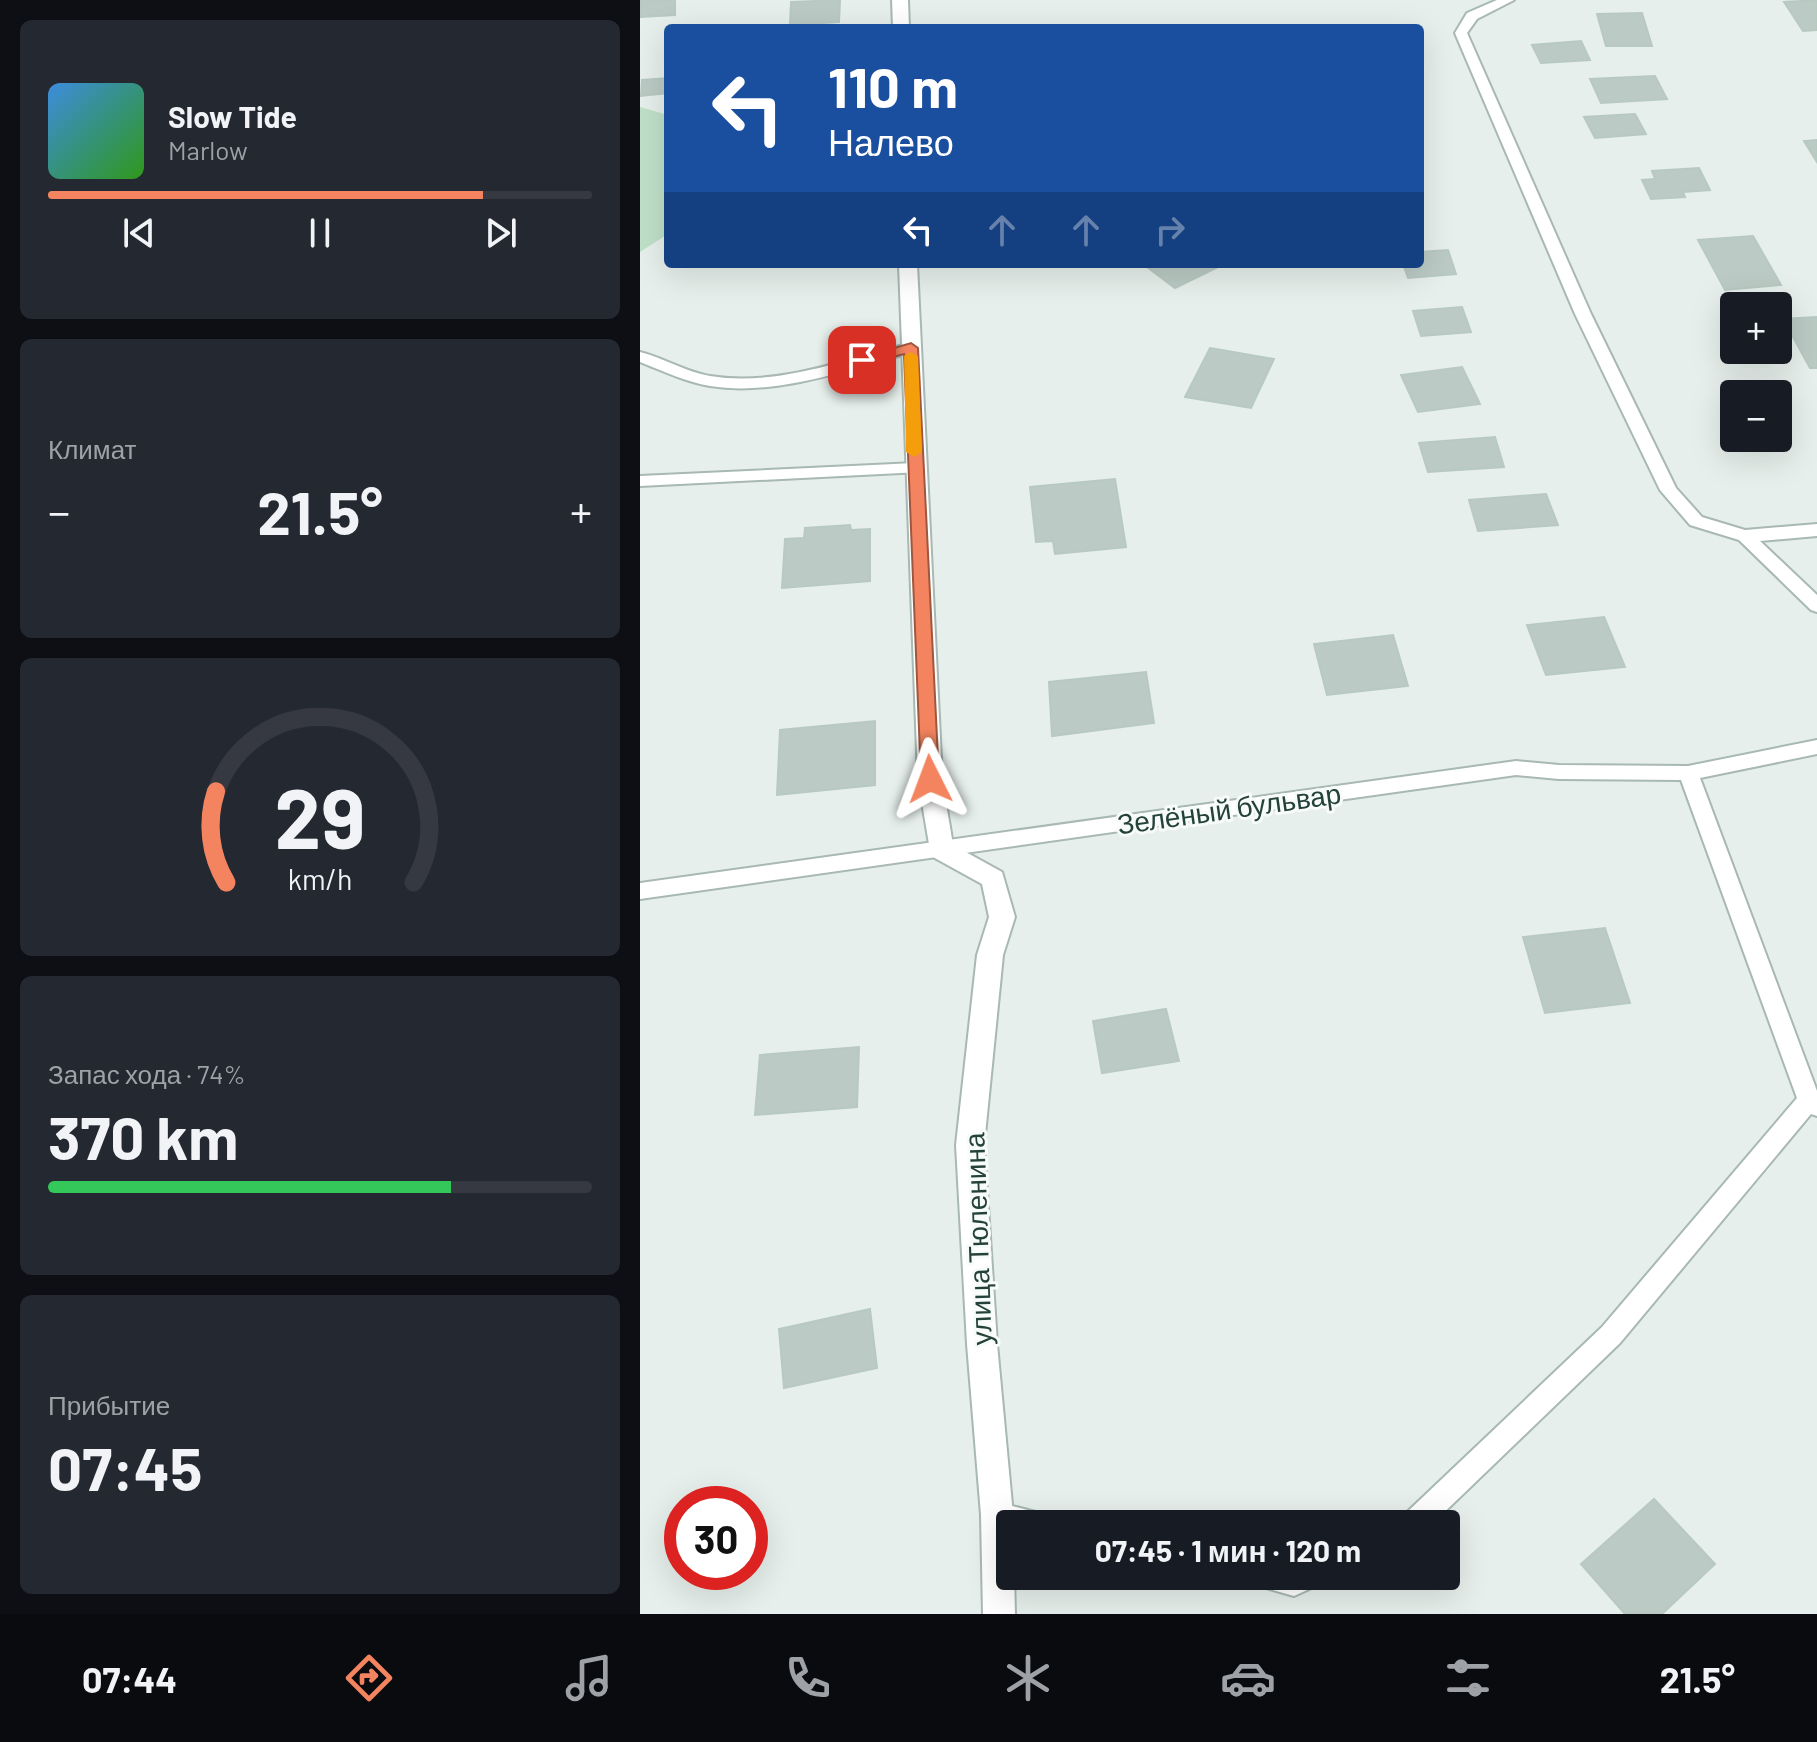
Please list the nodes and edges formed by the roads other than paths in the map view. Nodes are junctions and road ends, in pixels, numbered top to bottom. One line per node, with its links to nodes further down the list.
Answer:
1 (900, 0): 3 (street)
2 (1508, 0): 10 (lane)
3 (901, 24)
4 (908, 268): 5 (street)
5 (911, 348): 6 (lane); 7 (street)
6 (640, 357)
7 (915, 468): 8 (lane); 14 (street)
8 (640, 481)
9 (1817, 530): 10 (lane)
10 (1745, 536): 11 (lane)
11 (1817, 606)
12 (1817, 747): 13 (lane, Зелёный бульвар)
13 (1688, 773): 14 (lane, Зелёный бульвар); 16 (lane)
14 (942, 850): 15 (lane, Зелёный бульвар); 17 (street, улица Тюленина)
15 (640, 891)
16 (1813, 1103): 18 (lane)
17 (997, 1510)
18 (1428, 1510)
19 (999, 1590): 20 (street, улица Тюленина)
20 (999, 1614)

